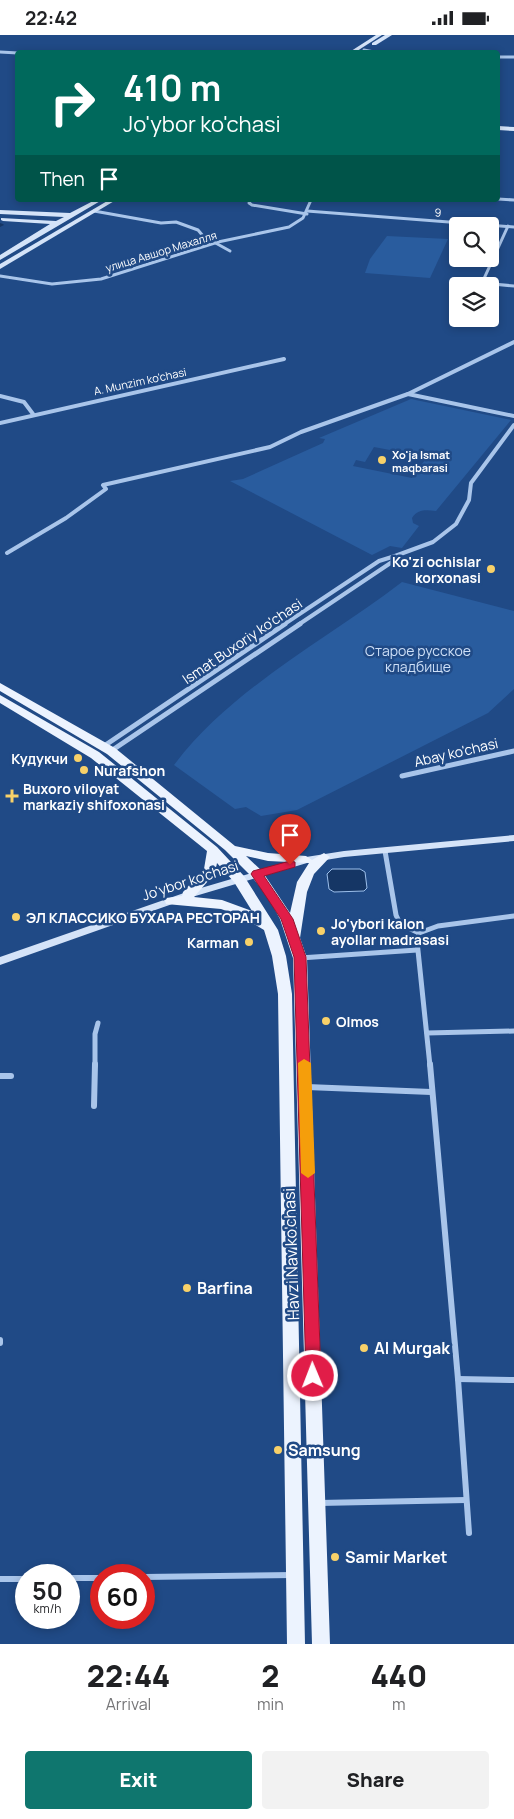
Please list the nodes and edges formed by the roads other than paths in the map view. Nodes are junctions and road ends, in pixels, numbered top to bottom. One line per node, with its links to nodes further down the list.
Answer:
1 (379, 35): 4 (main road)
2 (389, 35): 4 (main road)
3 (361, 37): 4 (main road)
4 (363, 49)
5 (0, 52): 6 (street)
6 (15, 53)
7 (500, 57): 8 (street)
8 (514, 57)
9 (500, 128): 10 (main road)
10 (514, 129)
11 (500, 199): 12 (street)
12 (514, 200)
13 (95, 202): 20 (main road)
14 (110, 202): 17 (main road)
15 (250, 202): 19 (street, 9)
16 (310, 202): 19 (street)
17 (94, 211): 21 (main road); 27 (street)
18 (0, 213): 20 (main road)
19 (307, 213): 25 (street, 9); 27 (street, улица Авшор Махалля)
20 (72, 215): 21 (main road); 23 (main road)
21 (86, 216): 24 (main road)
22 (0, 219): 23 (main road)
23 (58, 223): 24 (main road); 29 (main road)
24 (70, 224): 30 (main road)
25 (508, 226): 26 (street, 9); 32 (street)
26 (514, 227)
27 (214, 243): 28 (street); 31 (street, улица Авшор Махалля)
28 (230, 251)
29 (0, 258)
30 (0, 267)
31 (0, 276)
32 (514, 286)
33 (514, 342): 35 (street)
34 (284, 359): 37 (street, A. Munzim ko'chasi)
35 (408, 394): 38 (street); 41 (street)
36 (0, 397): 37 (street)
37 (33, 413): 39 (street, A. Munzim ko'chasi)
38 (514, 417)
39 (0, 423)
40 (514, 425): 42 (street, Ismat Buxoriy ko'chasi)
41 (7, 553)
42 (395, 556): 45 (street, Ismat Buxoriy ko'chasi); 45 (street, Ismat Buxoriy ko'chasi)
43 (0, 686): 45 (main road, Havzi Nav ko'chasi)
44 (0, 698): 50 (main road, Havzi Nav ko'chasi)
45 (107, 748): 49 (main road, Havzi Nav ko'chasi)
46 (514, 751): 47 (street, Abay ko'chasi)
47 (402, 776)
48 (514, 838): 51 (main road, Jo'ybor ko'chasi)
49 (229, 847): 53 (main road); 54 (main road, Havzi Nav ko'chasi)
50 (213, 851): 55 (main road, Havzi Nav ko'chasi); 56 (main road)
51 (385, 851): 52 (main road, Jo'ybor ko'chasi); 60 (street)
52 (324, 857): 53 (main road, Jo'ybor ko'chasi); 61 (main road)
53 (306, 860): 54 (main road, Jo'ybor ko'chasi)
54 (257, 874): 55 (main road, Jo'ybor ko'chasi); 61 (main road, Havzi Nav ko'chasi)
55 (239, 879): 56 (main road, Jo'ybor ko'chasi); 59 (main road, Havzi Nav ko'chasi)
56 (188, 895): 57 (main road, Jo'ybor ko'chasi)
57 (171, 901): 59 (main road); 64 (main road, Jo'ybor ko'chasi)
58 (514, 916): 60 (street)
59 (271, 930): 78 (main road, Havzi Nav ko'chasi)
60 (419, 933): 62 (street)
61 (294, 937): 63 (main road, Havzi Nav ko'chasi)
62 (417, 950): 63 (street); 67 (street)
63 (300, 957): 70 (main road, Havzi Nav ko'chasi)
64 (0, 961)
65 (98, 1023): 72 (street)
66 (514, 1031): 67 (street)
67 (427, 1033): 71 (street)
68 (0, 1076): 69 (street)
69 (11, 1076)
70 (305, 1087): 71 (street); 76 (main road, Havzi Nav ko'chasi)
71 (431, 1092): 73 (street)
72 (94, 1106)
73 (458, 1379): 74 (street); 75 (street)
74 (514, 1380)
75 (466, 1501): 76 (street); 77 (street)
76 (317, 1503): 83 (main road, Havzi Nav ko'chasi)
77 (468, 1533)
78 (296, 1575): 79 (street); 82 (main road, Havzi Nav ko'chasi)
79 (155, 1577)
80 (0, 1579): 81 (street)
81 (15, 1579)
82 (296, 1644)
83 (321, 1644)

